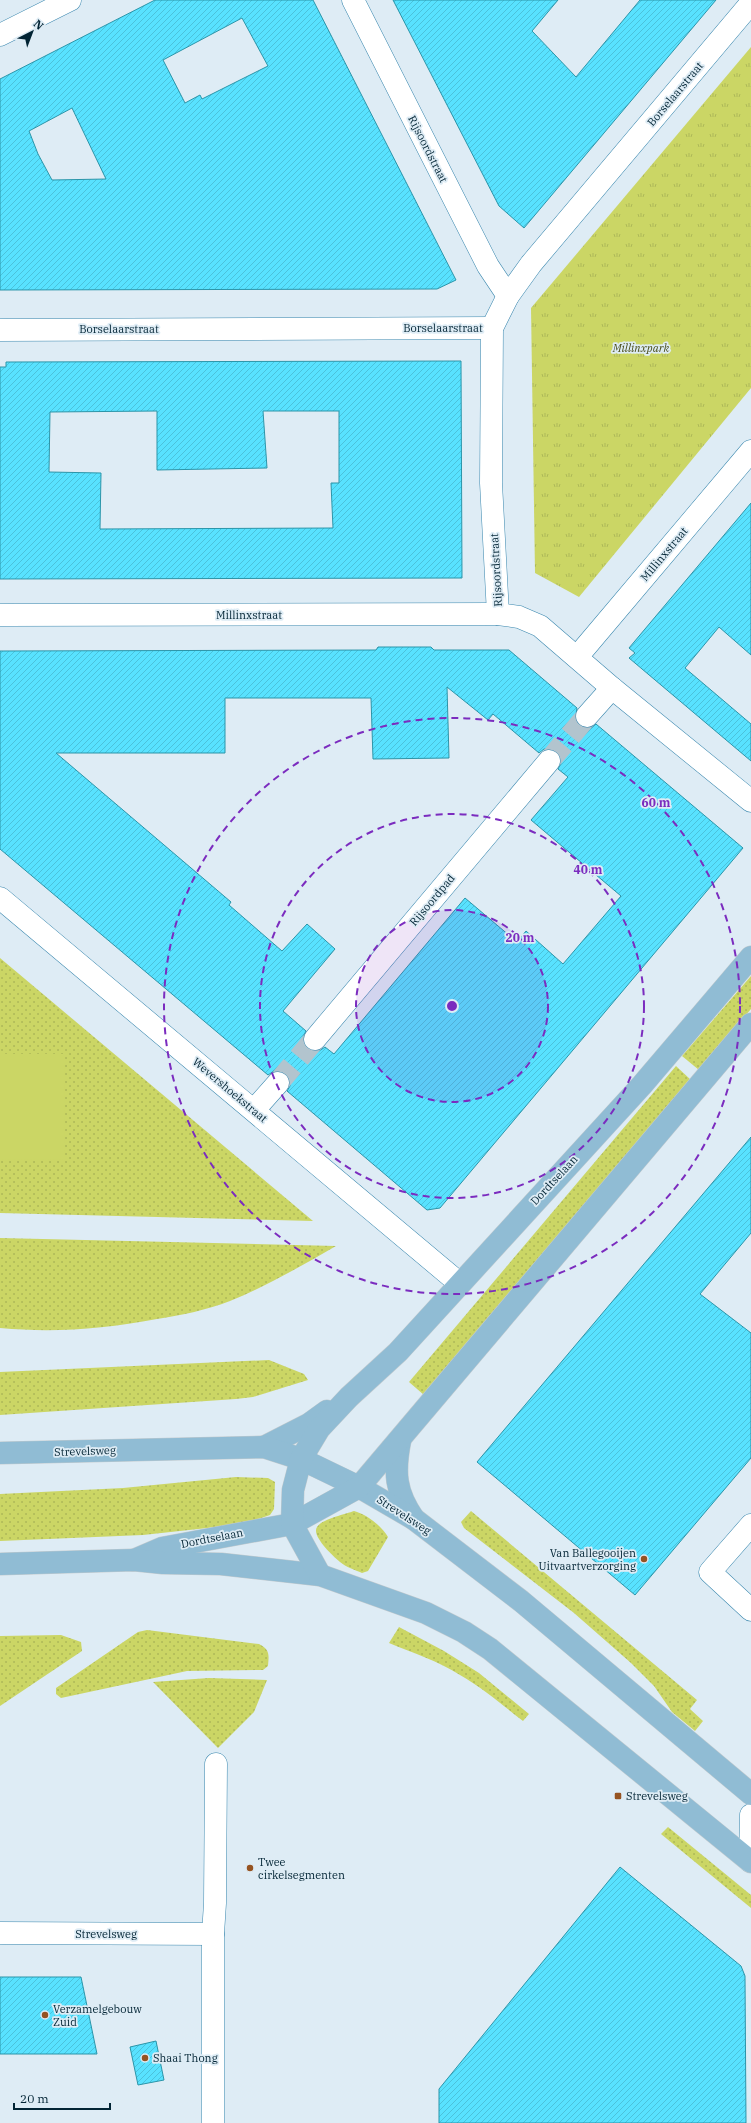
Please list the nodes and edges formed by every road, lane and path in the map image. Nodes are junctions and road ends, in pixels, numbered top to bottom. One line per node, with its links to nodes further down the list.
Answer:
1 (70, 0): 4 (street)
2 (353, 0): 5 (street, Rijsoordstraat)
3 (751, 3): 5 (street, Borselaarstraat)
4 (0, 35)
5 (508, 296): 6 (street, Borselaarstraat)
6 (492, 328): 7 (street, Borselaarstraat); 9 (street, Rijsoordstraat)
7 (0, 330)
8 (751, 451): 11 (street, Millinxstraat)
9 (498, 614): 10 (street, Millinxstraat); 11 (street, Rijsoordstraat)
10 (0, 615)
11 (577, 657): 12 (street, Rijsoordstraat)
12 (612, 688): 13 (street); 15 (street, Rijsoordstraat)
13 (587, 716)
14 (549, 761): 19 (street, Rijsoordpad)
15 (751, 801)
16 (0, 898): 21 (street, Wevershoekstraat)
17 (751, 956): 22 (main road, Dordtselaan)
18 (751, 1024): 24 (main road, Dordtselaan)
19 (315, 1039)
20 (278, 1083): 21 (street)
21 (254, 1110): 22 (street, Wevershoekstraat)
22 (459, 1283): 23 (main road, Dordtselaan)
23 (349, 1397): 25 (main road, Dordtselaan); 27 (main road, Dordtselaan)
24 (401, 1440): 28 (main road, Dordtselaan); 29 (main road)
25 (264, 1447): 26 (main road, Strevelsweg); 27 (main road, Strevelsweg)
26 (0, 1453)
27 (301, 1460): 28 (main road, Strevelsweg); 30 (main road, Dordtselaan)
28 (360, 1487): 29 (main road, Strevelsweg); 30 (main road, Dordtselaan)
29 (414, 1519): 37 (main road, Strevelsweg)
30 (292, 1524): 32 (main road, Dordtselaan); 34 (main road)
31 (751, 1524): 35 (street)
32 (134, 1560): 33 (main road); 34 (main road)
33 (0, 1564)
34 (320, 1575): 39 (main road)
35 (751, 1610)
36 (216, 1764): 41 (street)
37 (751, 1794)
38 (751, 1815): 39 (street)
39 (750, 1862)
40 (0, 1933): 41 (street, Strevelsweg)
41 (213, 1934): 42 (street)
42 (213, 2123)

